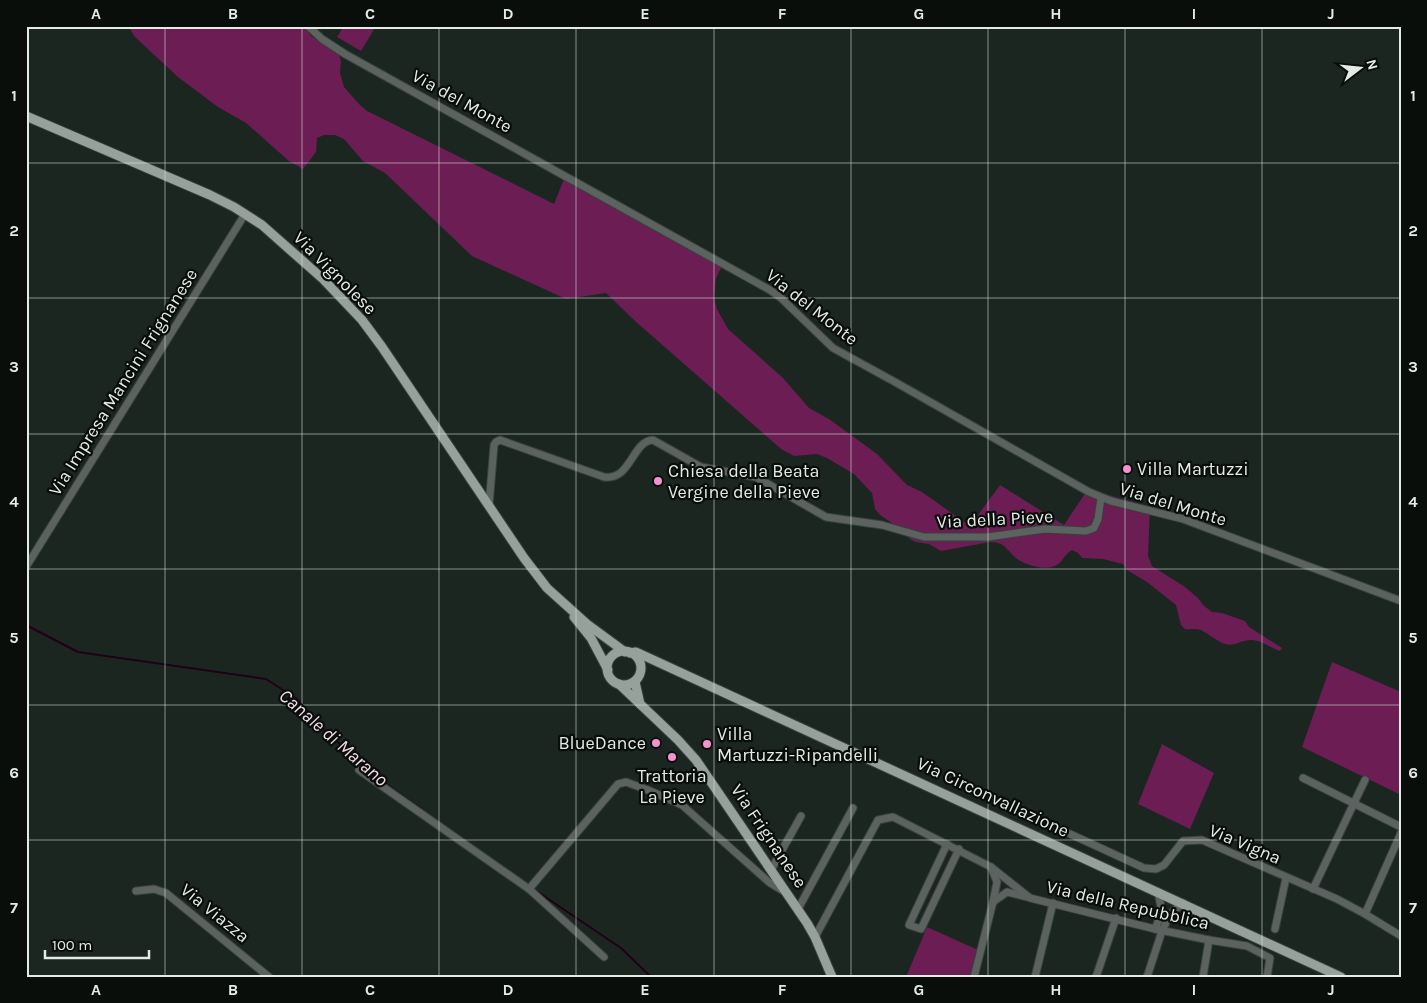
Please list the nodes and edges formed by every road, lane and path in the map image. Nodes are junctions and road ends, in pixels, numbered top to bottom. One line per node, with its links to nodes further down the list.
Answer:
1 (308, 26): 4 (street, Via del Monte)
2 (26, 116): 3 (main road, Via Vignolese)
3 (245, 214): 5 (main road, Via Vignolese); 6 (street, Via Impresa Mancini Frignanese)
4 (1102, 498): 5 (street, Via della Pieve); 7 (street, Via del Monte)
5 (489, 506): 8 (main road, Via Vignolese)
6 (26, 567)
7 (1401, 601)
8 (567, 606): 9 (main road, Via Circonvallazione); 12 (main road)
9 (627, 652): 10 (main road, Via Circonvallazione); 11 (main road); 12 (main road)
10 (655, 660): 11 (main road); 34 (main road, Via Circonvallazione)
11 (641, 665): 13 (main road)
12 (608, 670): 14 (main road)
13 (635, 682): 14 (main road); 15 (main road)
14 (620, 684): 15 (main road, Via Frignanese)
15 (640, 705): 28 (main road, Via Frignanese)
16 (358, 770): 30 (street)
17 (1303, 778): 19 (street)
18 (1365, 780): 19 (street)
19 (1354, 803): 23 (street); 31 (street)
20 (853, 808): 39 (street)
21 (801, 816): 28 (street)
22 (1055, 827): 29 (street, Via Vigna)
23 (1401, 827)
24 (1401, 833): 40 (street)
25 (947, 844): 26 (street, Via della Repubblica); 26 (street); 45 (street, Via della Repubblica)
26 (958, 849): 27 (street, Via della Repubblica)
27 (991, 867): 35 (street, Via della Repubblica); 36 (street)
28 (771, 870): 33 (main road, Via Frignanese)
29 (1286, 878): 31 (street, Via Vigna); 42 (street)
30 (531, 887): 33 (street); 47 (street)
31 (1313, 889): 40 (street, Via Vigna)
32 (136, 891): 48 (street, Via Viazza)
33 (788, 892): 39 (main road, Via Frignanese)
34 (1158, 892): 38 (main road, Via Circonvallazione); 43 (street)
35 (1030, 898): 36 (street); 37 (street, Via della Repubblica)
36 (993, 902): 50 (street)
37 (1053, 903): 41 (street, Via della Repubblica); 51 (street)
38 (1183, 903): 43 (street); 56 (main road, Via Circonvallazione)
39 (798, 909): 45 (main road, Via Frignanese)
40 (1365, 914): 44 (street, Via Vigna)
41 (1116, 918): 43 (street, Via della Repubblica); 52 (street)
42 (1275, 929)
43 (1159, 930): 46 (street, Via della Repubblica); 53 (street)
44 (1401, 936)
45 (815, 937): 49 (main road, Via Frignanese)
46 (1209, 940): 54 (street); 55 (street, Via della Repubblica)
47 (604, 957)
48 (269, 977)
49 (832, 977)
50 (974, 977)
51 (1035, 977)
52 (1096, 977)
53 (1147, 977)
54 (1203, 977)
55 (1267, 977)
56 (1341, 977)

